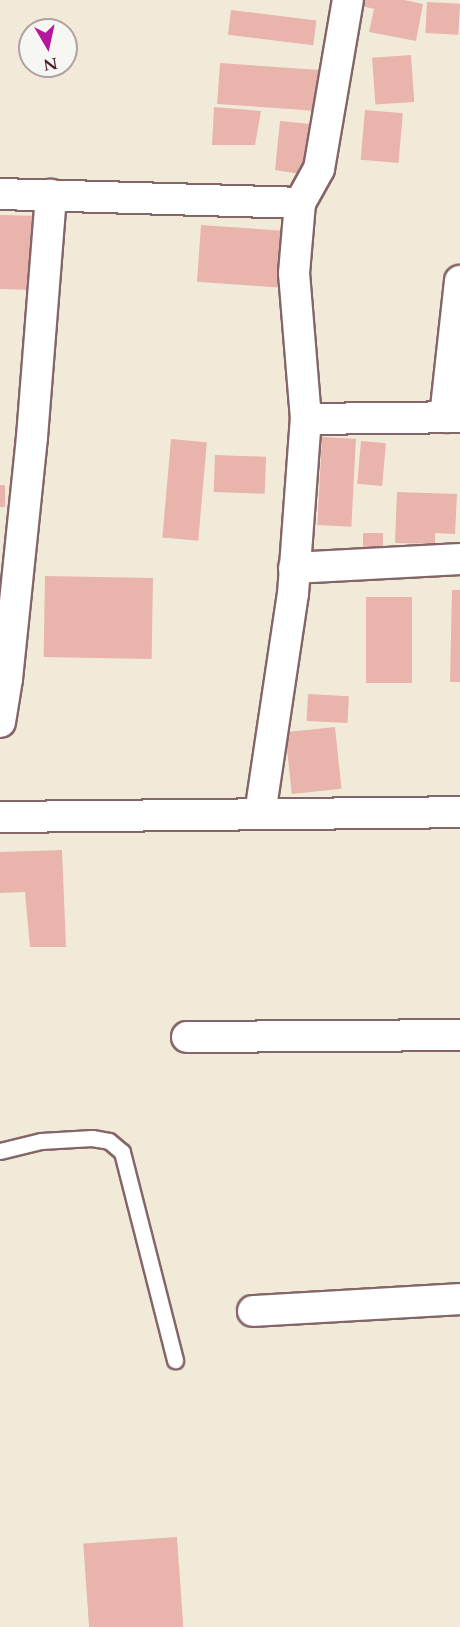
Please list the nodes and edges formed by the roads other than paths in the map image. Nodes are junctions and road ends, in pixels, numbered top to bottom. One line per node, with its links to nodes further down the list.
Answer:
1 (348, 0): 4 (street)
2 (0, 194): 3 (street)
3 (51, 195): 4 (street); 10 (street)
4 (300, 203): 7 (street)
5 (460, 280): 6 (street)
6 (453, 417): 7 (street)
7 (306, 419): 9 (street)
8 (460, 560): 9 (street)
9 (294, 568): 12 (street)
10 (0, 722)
11 (460, 812): 12 (street)
12 (260, 814): 13 (street)
13 (0, 817)
14 (460, 1035): 15 (street)
15 (187, 1037)
16 (0, 1151): 19 (lane)
17 (460, 1299): 18 (street)
18 (253, 1311)
19 (175, 1360)

